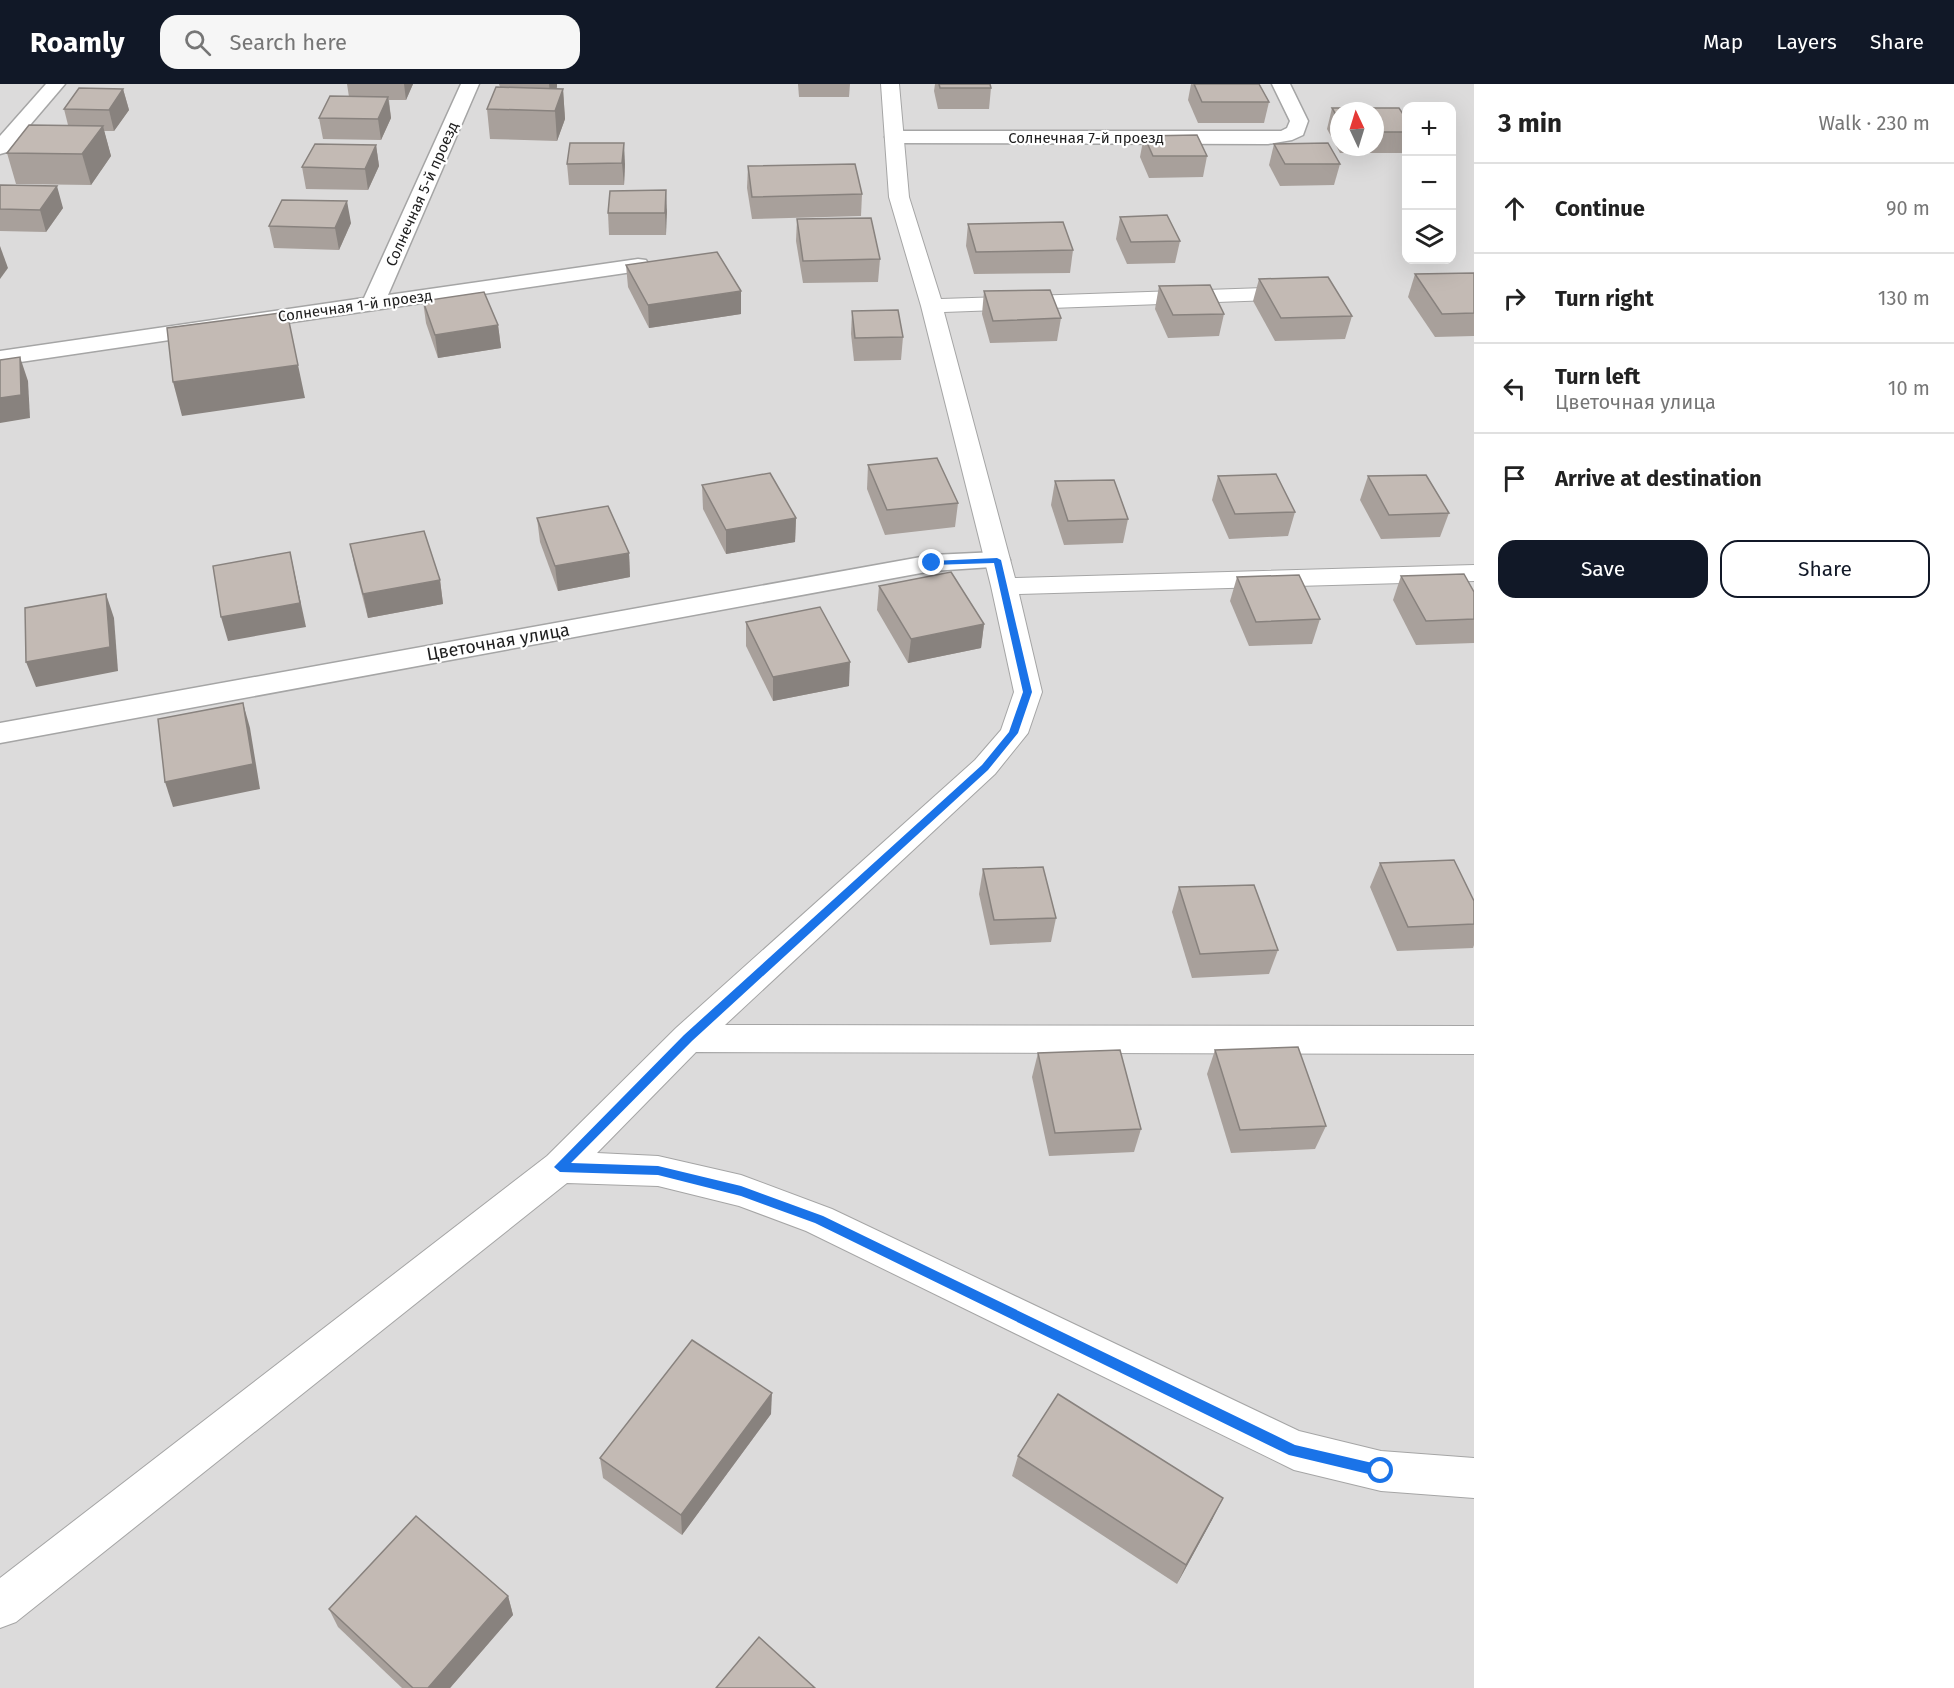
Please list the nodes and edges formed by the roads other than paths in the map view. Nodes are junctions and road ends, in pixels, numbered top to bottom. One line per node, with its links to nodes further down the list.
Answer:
1 (56, 84): 6 (street)
2 (470, 84): 9 (street, Солнечная 5-й проезд)
3 (890, 84): 5 (lane)
4 (1281, 84): 5 (street, Солнечная 7-й проезд)
5 (895, 137): 10 (lane)
6 (0, 148)
7 (638, 265): 9 (street, Солнечная 1-й проезд)
8 (1313, 292): 10 (lane)
9 (373, 303): 11 (street, Солнечная 1-й проезд)
10 (932, 306): 12 (lane)
11 (0, 358)
12 (1000, 573): 13 (lane); 14 (street, Цветочная улица); 15 (lane)
13 (1474, 573)
14 (0, 733)
15 (688, 1038): 16 (lane); 17 (lane)
16 (1474, 1040)
17 (560, 1167): 18 (lane); 19 (lane)
18 (1474, 1478)
19 (0, 1606)

